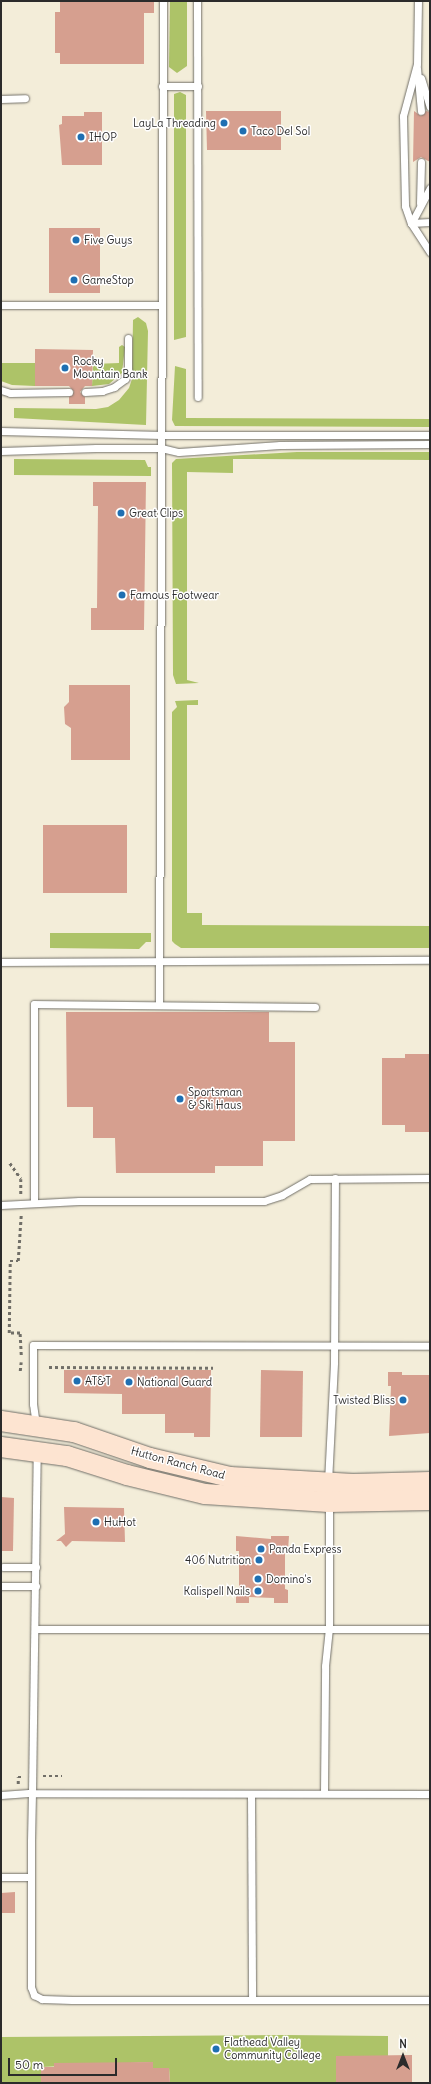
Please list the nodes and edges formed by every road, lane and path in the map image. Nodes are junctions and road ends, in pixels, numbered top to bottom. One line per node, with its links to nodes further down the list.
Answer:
1 (163, 1): 5 (lane)
2 (197, 1): 6 (lane)
3 (418, 1): 4 (lane)
4 (417, 64): 9 (lane); 10 (lane); 15 (lane)
5 (162, 86): 6 (lane); 18 (lane)
6 (198, 86): 23 (lane)
7 (25, 98): 8 (lane)
8 (1, 99)
9 (430, 107)
10 (421, 111)
11 (421, 162): 13 (lane)
12 (430, 188): 13 (lane)
13 (420, 205): 15 (lane)
14 (430, 222): 15 (lane)
15 (411, 223): 16 (lane)
16 (430, 252)
17 (1, 305): 18 (lane)
18 (162, 305): 25 (lane)
19 (128, 338): 22 (lane)
20 (1, 390): 21 (lane)
21 (69, 392)
22 (85, 392)
23 (198, 397)
24 (1, 431): 25 (lane)
25 (162, 435): 26 (lane); 28 (lane)
26 (430, 436)
27 (430, 444): 28 (lane)
28 (162, 448): 29 (lane); 32 (lane)
29 (1, 451)
30 (430, 960): 32 (lane)
31 (1, 962): 32 (lane)
32 (159, 963): 33 (lane)
33 (159, 1004): 34 (lane); 38 (lane)
34 (315, 1007)
35 (10, 1163): 40 (path)
36 (335, 1178): 37 (lane); 38 (lane); 41 (lane)
37 (430, 1178)
38 (34, 1202): 40 (lane)
39 (1, 1205): 40 (lane)
40 (22, 1205): 45 (path)
41 (334, 1346): 42 (lane); 47 (lane); 51 (lane)
42 (430, 1346)
43 (49, 1367): 44 (path)
44 (213, 1368)
45 (20, 1371)
46 (1, 1421): 47 (main road, Hutton Ranch Road)
47 (36, 1425): 51 (main road, Hutton Ranch Road)
48 (1, 1447): 49 (main road, Hutton Ranch Road)
49 (37, 1450): 51 (main road, Hutton Ranch Road); 54 (lane)
50 (430, 1482): 51 (main road, Hutton Ranch Road)
51 (328, 1491): 52 (main road, Hutton Ranch Road); 59 (lane)
52 (430, 1500)
53 (3, 1567): 54 (lane)
54 (36, 1567): 56 (lane)
55 (1, 1586): 56 (lane)
56 (36, 1586): 57 (lane)
57 (35, 1629): 59 (lane); 61 (lane)
58 (430, 1629): 59 (lane)
59 (329, 1630): 62 (lane)
60 (1, 1791): 61 (lane)
61 (32, 1793): 64 (lane); 65 (lane); 67 (lane)
62 (324, 1793): 63 (lane); 65 (lane)
63 (430, 1794)
64 (1, 1795)
65 (251, 1795): 68 (lane)
66 (1, 1877): 67 (lane)
67 (31, 1877): 68 (lane)
68 (252, 2000): 69 (lane)
69 (430, 2000)

